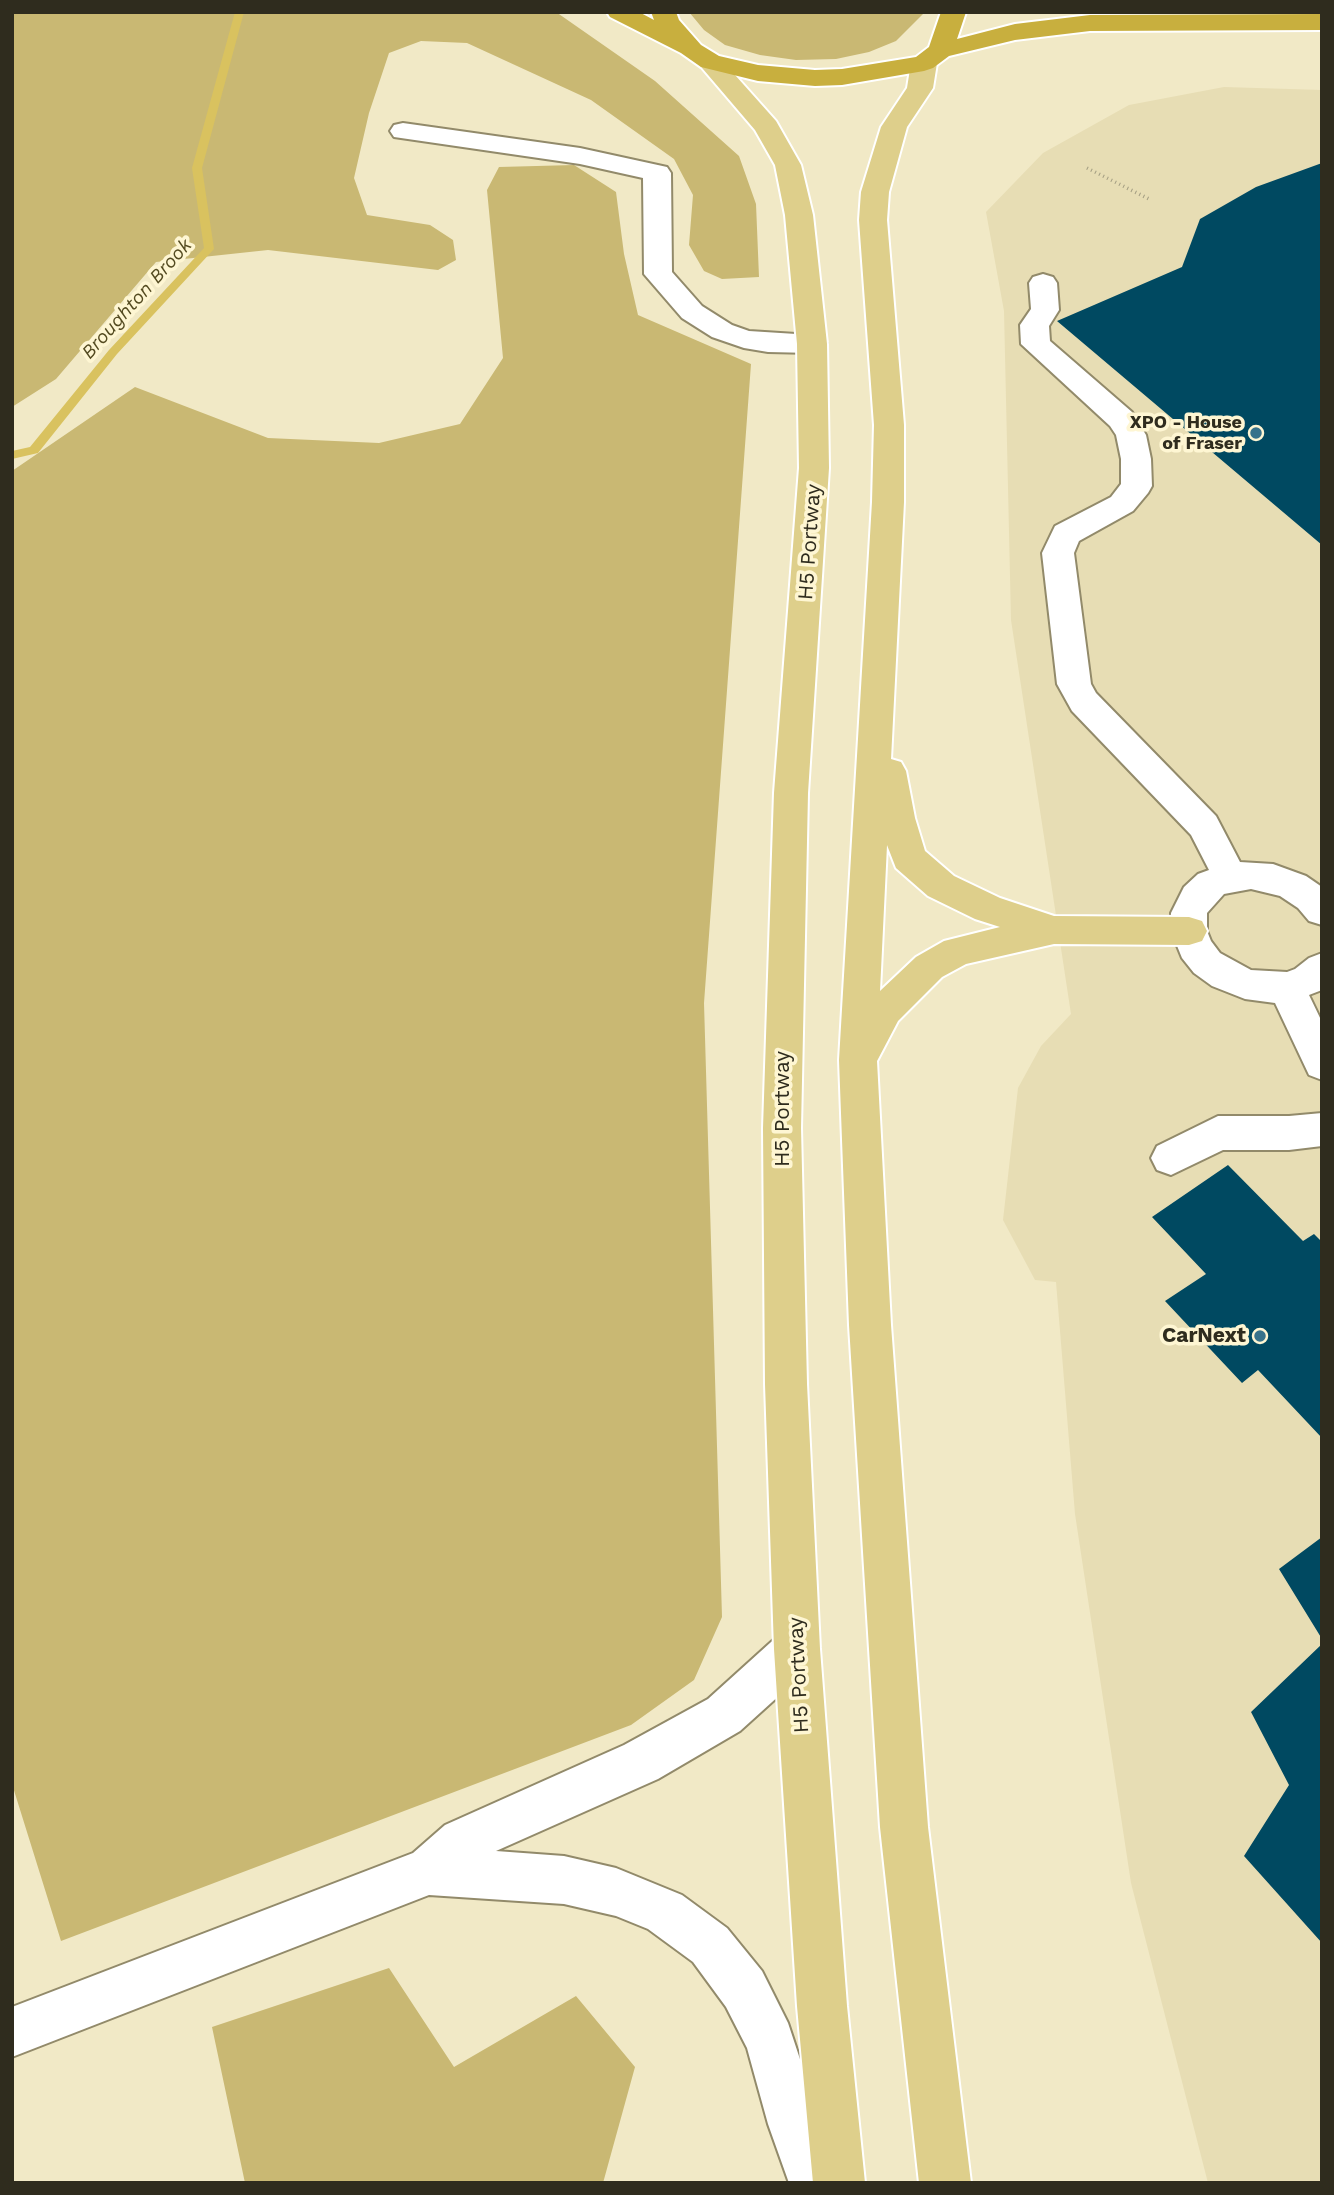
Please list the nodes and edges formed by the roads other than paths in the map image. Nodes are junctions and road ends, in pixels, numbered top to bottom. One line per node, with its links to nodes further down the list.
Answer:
1 (618, 12): 5 (highway)
2 (663, 12): 5 (highway)
3 (954, 12): 6 (highway)
4 (1322, 22): 6 (highway)
5 (701, 56): 6 (highway); 9 (main road, H5 Portway)
6 (932, 57): 10 (main road)
7 (403, 131): 9 (street)
8 (1043, 284): 11 (street)
9 (812, 344): 21 (main road, H5 Portway)
10 (878, 701): 13 (main road); 17 (main road)
11 (1230, 877): 12 (street); 14 (street)
12 (1318, 901)
13 (1054, 930): 14 (main road); 17 (main road)
14 (1189, 931): 16 (street)
15 (1322, 968): 16 (street)
16 (1287, 987): 18 (street)
17 (858, 1060): 26 (main road)
18 (1322, 1064)
19 (1322, 1129): 20 (street)
20 (1171, 1158)
21 (797, 1649): 22 (street); 25 (main road, H5 Portway)
22 (429, 1871): 23 (street); 24 (street)
23 (12, 2032)
24 (815, 2183)
25 (839, 2183)
26 (946, 2183)

